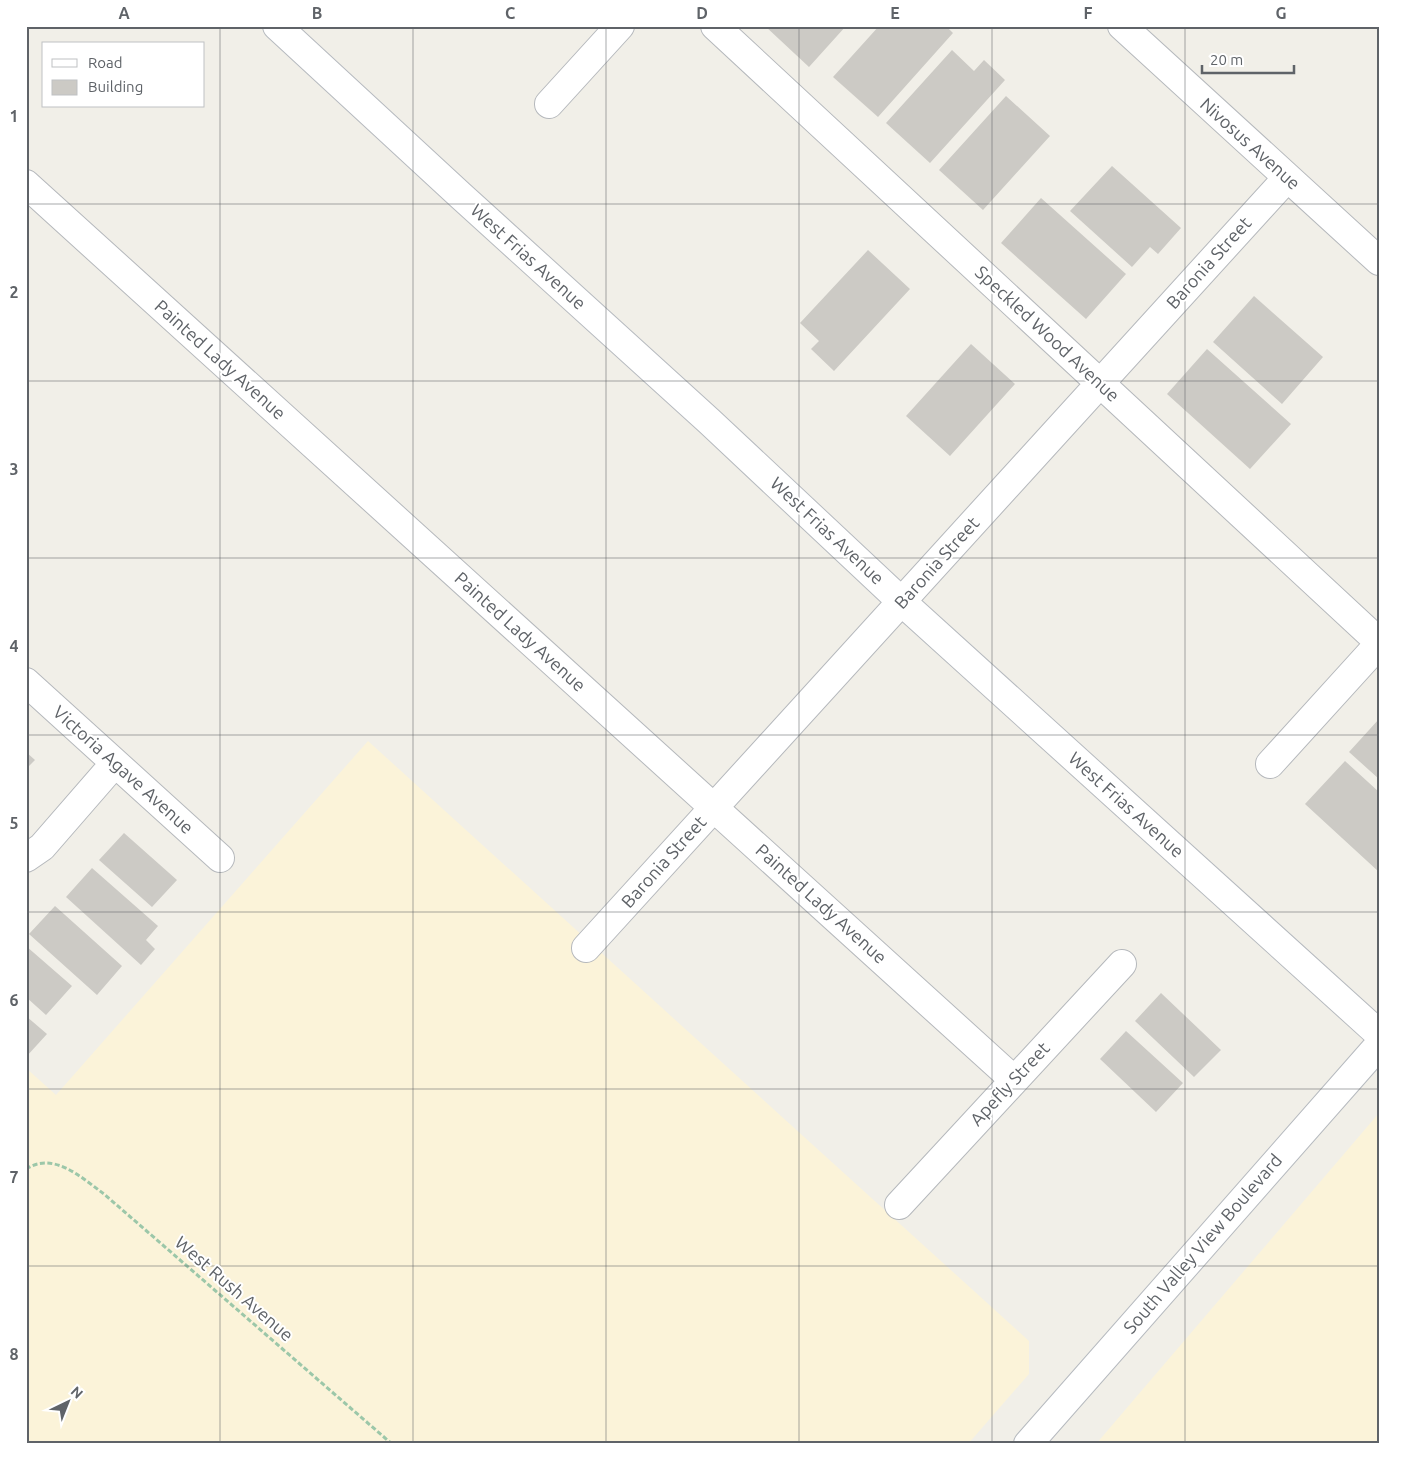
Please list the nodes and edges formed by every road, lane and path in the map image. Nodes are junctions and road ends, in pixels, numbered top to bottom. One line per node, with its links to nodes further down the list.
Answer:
1 (277, 26): 10 (street, West Frias Avenue)
2 (620, 26): 5 (street)
3 (715, 26): 9 (street, Speckled Wood Avenue)
4 (1122, 26): 6 (street, Nivosus Avenue)
5 (549, 104)
6 (1287, 178): 8 (street, Nivosus Avenue); 9 (street, Baronia Street)
7 (26, 184): 15 (street, Painted Lady Avenue)
8 (1379, 261)
9 (1100, 384): 10 (street, Baronia Street); 11 (street, Speckled Wood Avenue)
10 (902, 602): 15 (street, Baronia Street); 20 (street, West Frias Avenue)
11 (1379, 643): 14 (street)
12 (26, 682): 13 (street, Victoria Agave Avenue)
13 (115, 763): 16 (street); 17 (street, Victoria Agave Avenue)
14 (1270, 764)
15 (714, 808): 18 (street, Baronia Street); 22 (street, Painted Lady Avenue)
16 (26, 858)
17 (220, 858)
18 (586, 948)
19 (1122, 964): 22 (street, Apefly Street)
20 (1379, 1034)
21 (1379, 1045): 26 (street, South Valley View Boulevard)
22 (1014, 1080): 24 (street, Apefly Street)
23 (26, 1169): 25 (path, West Rush Avenue)
24 (899, 1205)
25 (392, 1444)
26 (1028, 1444)

